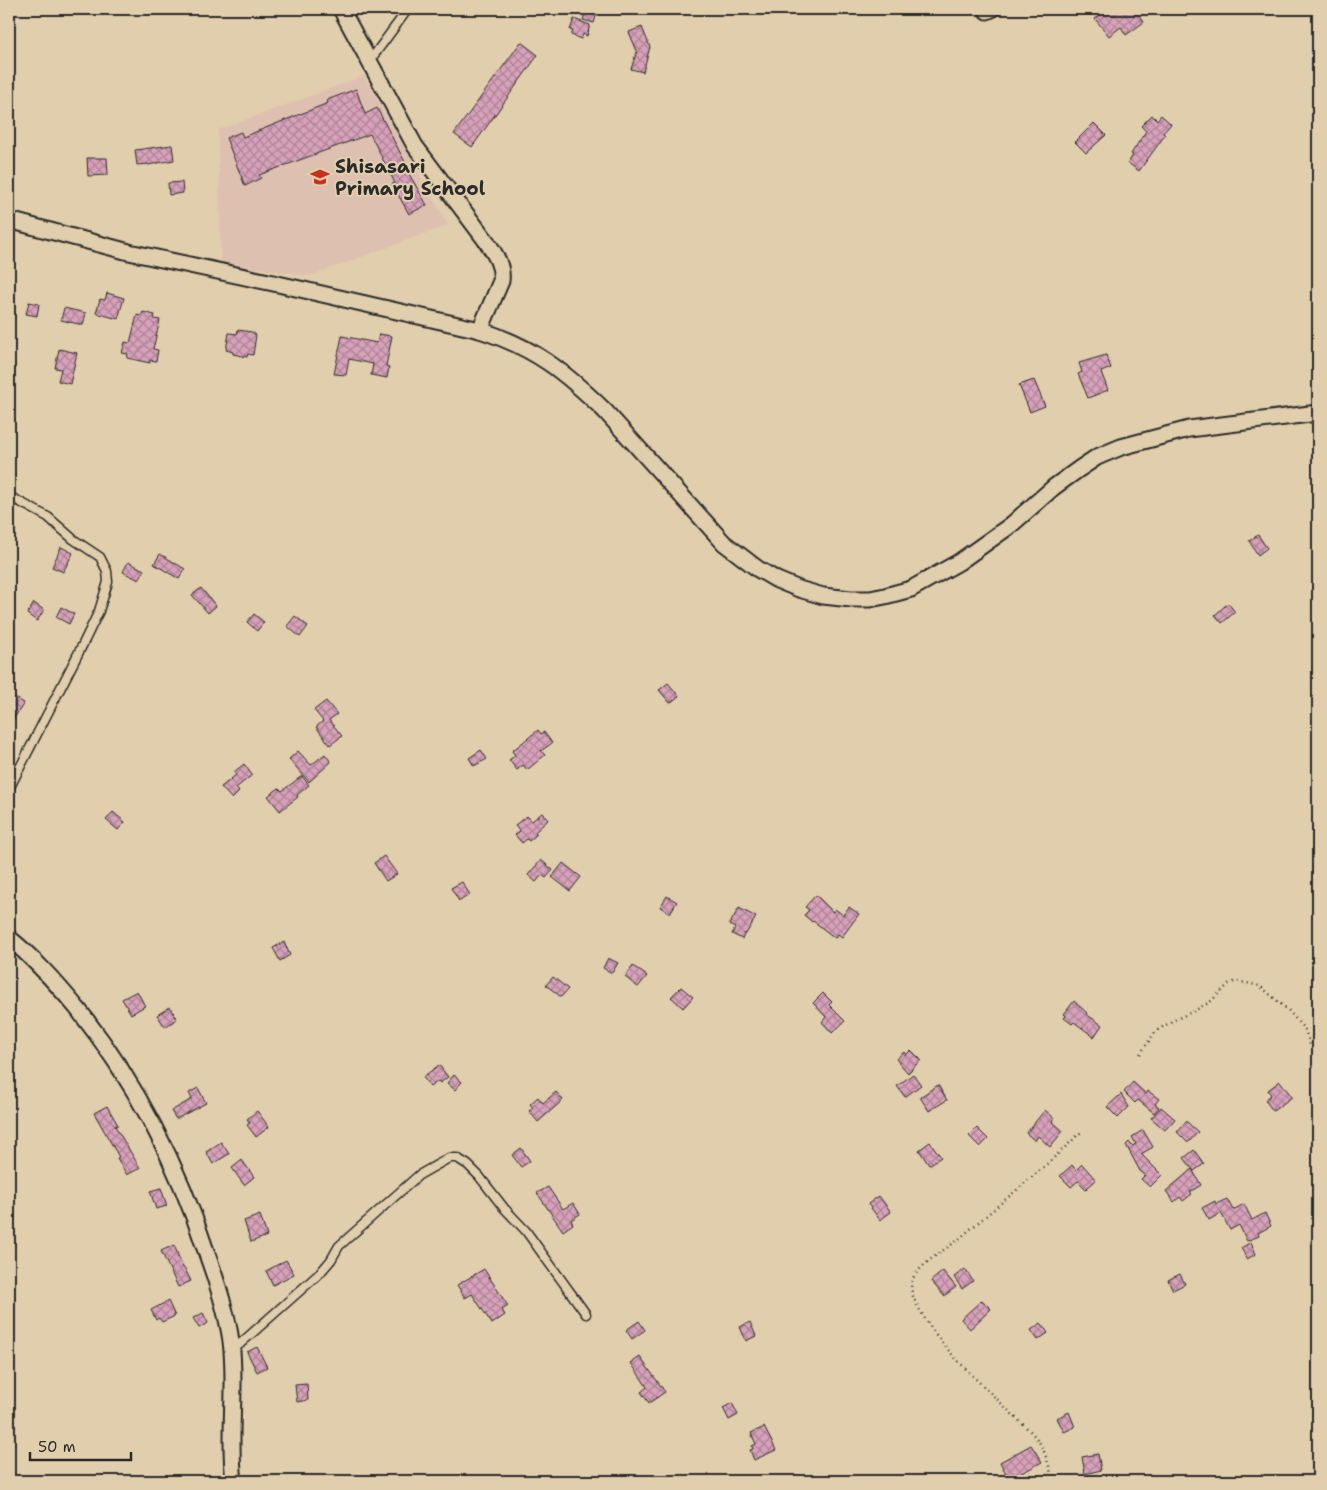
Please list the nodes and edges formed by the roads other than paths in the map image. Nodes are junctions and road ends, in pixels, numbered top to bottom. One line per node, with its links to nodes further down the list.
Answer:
1 (341, 9): 3 (street)
2 (408, 9): 3 (lane)
3 (369, 62): 5 (street)
4 (9, 220): 5 (street)
5 (480, 330): 6 (street)
6 (1318, 413)
7 (9, 496): 8 (lane)
8 (9, 789)
9 (9, 938): 11 (street)
10 (586, 1314): 11 (lane)
11 (232, 1351): 12 (street)
12 (234, 1481)

